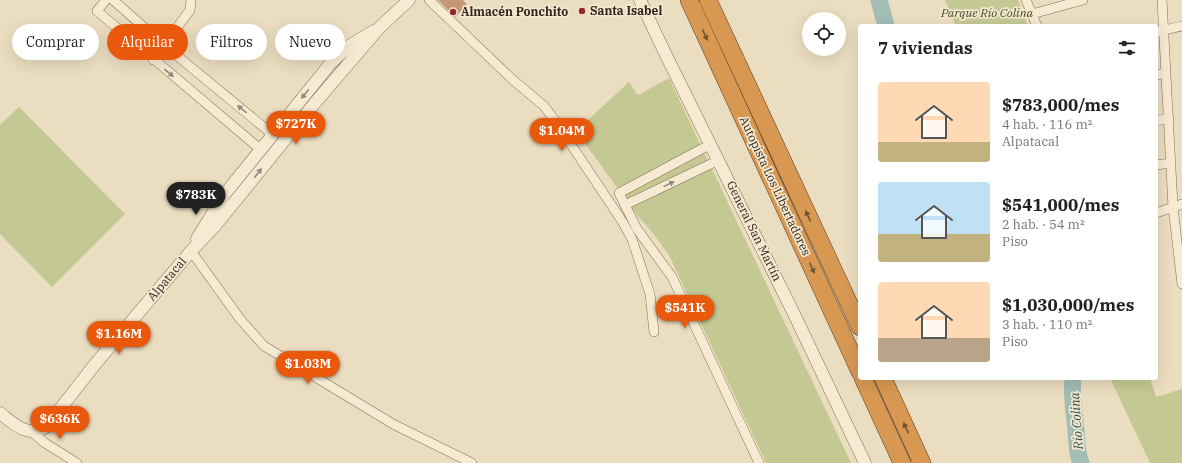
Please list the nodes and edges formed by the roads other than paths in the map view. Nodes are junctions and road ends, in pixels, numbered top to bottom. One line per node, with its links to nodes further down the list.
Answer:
1 (106, 0): 13 (street)
2 (113, 0): 14 (street)
3 (191, 0): 15 (street)
4 (409, 0): 18 (street, Alpatacal)
5 (430, 0): 42 (street)
6 (640, 0): 29 (street, General San Martín)
7 (689, 0): 43 (highway, Autopista Los Libertadores, one-way to 43)
8 (708, 0): 41 (highway, Autopista Los Libertadores, one-way to 8)
9 (1026, 0): 12 (street)
10 (1083, 0): 12 (street)
11 (1162, 0): 19 (street)
12 (1032, 14): 16 (street)
13 (112, 24)
14 (140, 24)
15 (180, 24)
16 (1037, 24)
17 (1182, 26): 19 (street)
18 (380, 27): 22 (street, Alpatacal); 23 (street, Alpatacal)
19 (1160, 31): 24 (street)
20 (153, 60): 30 (street, one-way to 30)
21 (182, 60): 28 (street, one-way to 21)
22 (330, 64): 23 (street); 28 (street, Alpatacal, one-way to 28)
23 (341, 73): 35 (street, Alpatacal, one-way to 23)
24 (1166, 73): 25 (street); 26 (street)
25 (1158, 75)
26 (1169, 118): 27 (street); 32 (street)
27 (1158, 121)
28 (272, 134): 30 (street, Alpatacal)
29 (711, 144): 31 (street, General San Martín); 36 (street)
30 (260, 149): 34 (street, Alpatacal)
31 (719, 160): 36 (street, one-way to 31); 51 (street, General San Martín)
32 (1171, 163): 33 (street); 37 (street)
33 (1158, 165)
34 (224, 195): 35 (street); 39 (street, Alpatacal)
35 (234, 204): 39 (street, Alpatacal)
36 (625, 205): 50 (street)
37 (1178, 206): 38 (street); 40 (street)
38 (1158, 212)
39 (191, 251): 47 (street, Alpatacal); 49 (street)
40 (1182, 284)
41 (858, 323)
42 (654, 332)
43 (858, 368)
44 (864, 380): 52 (highway)
45 (884, 380): 53 (highway, one-way to 45)
46 (0, 413): 47 (street)
47 (32, 432): 48 (street)
48 (76, 463)
49 (472, 463)
50 (758, 463)
51 (865, 463)
52 (902, 463)
53 (922, 463)

